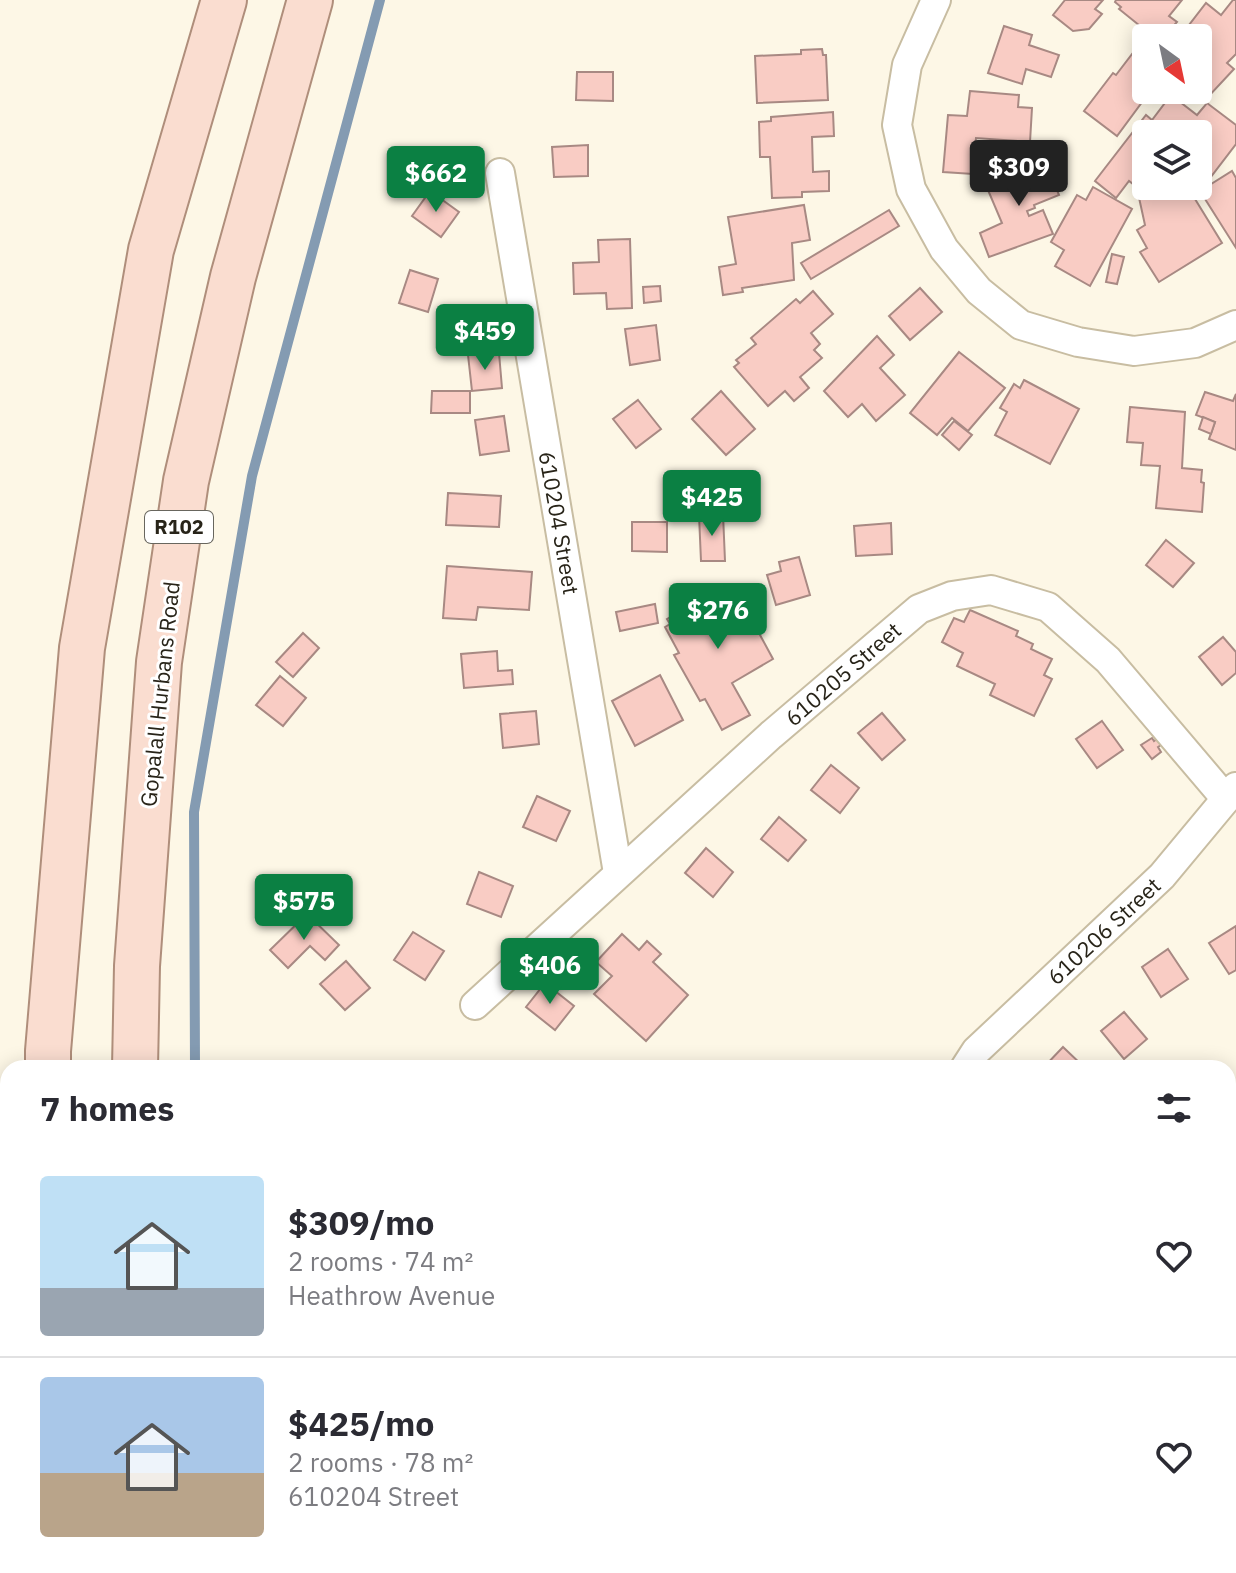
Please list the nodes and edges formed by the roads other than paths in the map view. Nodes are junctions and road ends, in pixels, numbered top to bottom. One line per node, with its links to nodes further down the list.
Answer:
1 (224, 0): 9 (main road)
2 (310, 0): 10 (main road, Gopalall Hurbans Road / R102)
3 (936, 0): 5 (street)
4 (500, 173): 7 (street, 610204 Street)
5 (1236, 325)
6 (1231, 793): 7 (street, 610205 Street); 11 (street, 610206 Street)
7 (618, 873): 8 (street, 610205 Street)
8 (475, 1005)
9 (48, 1060)
10 (135, 1060)
11 (970, 1060)

